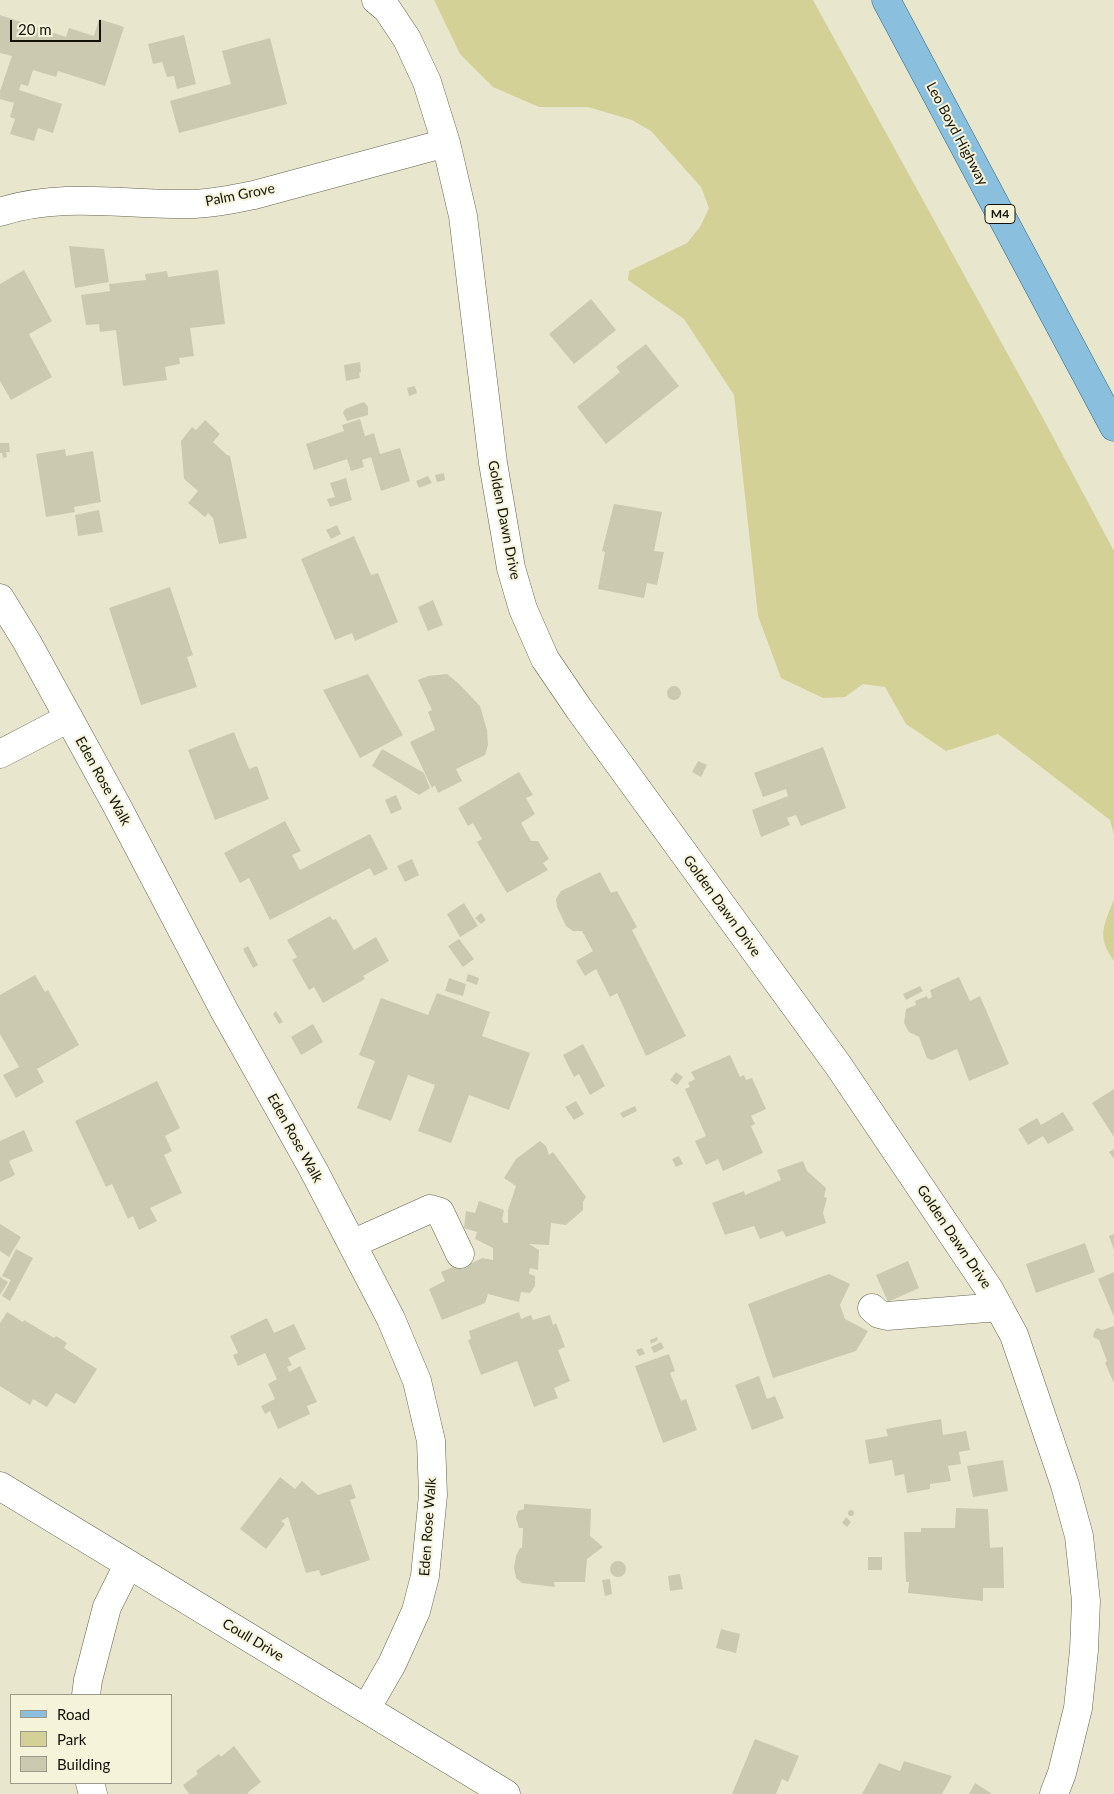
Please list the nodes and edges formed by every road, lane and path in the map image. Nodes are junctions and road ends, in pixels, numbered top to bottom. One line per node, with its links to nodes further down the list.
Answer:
1 (376, 0): 3 (street, Golden Dawn Drive)
2 (886, 0): 5 (main road, Leo Boyd Highway / M4)
3 (446, 143): 4 (street, Palm Grove); 11 (street, Golden Dawn Drive)
4 (0, 212)
5 (1114, 427)
6 (0, 598): 7 (street, Eden Rose Walk)
7 (69, 718): 8 (street); 9 (street, Eden Rose Walk)
8 (0, 754)
9 (352, 1244): 10 (street); 16 (street, Eden Rose Walk)
10 (460, 1254)
11 (999, 1307): 12 (street); 18 (street, Golden Dawn Drive)
12 (872, 1308)
13 (0, 1486): 14 (street, Coull Drive)
14 (128, 1565): 15 (street); 16 (street, Coull Drive)
15 (86, 1694)
16 (366, 1709): 17 (street, Coull Drive)
17 (506, 1794)
18 (1054, 1794)

